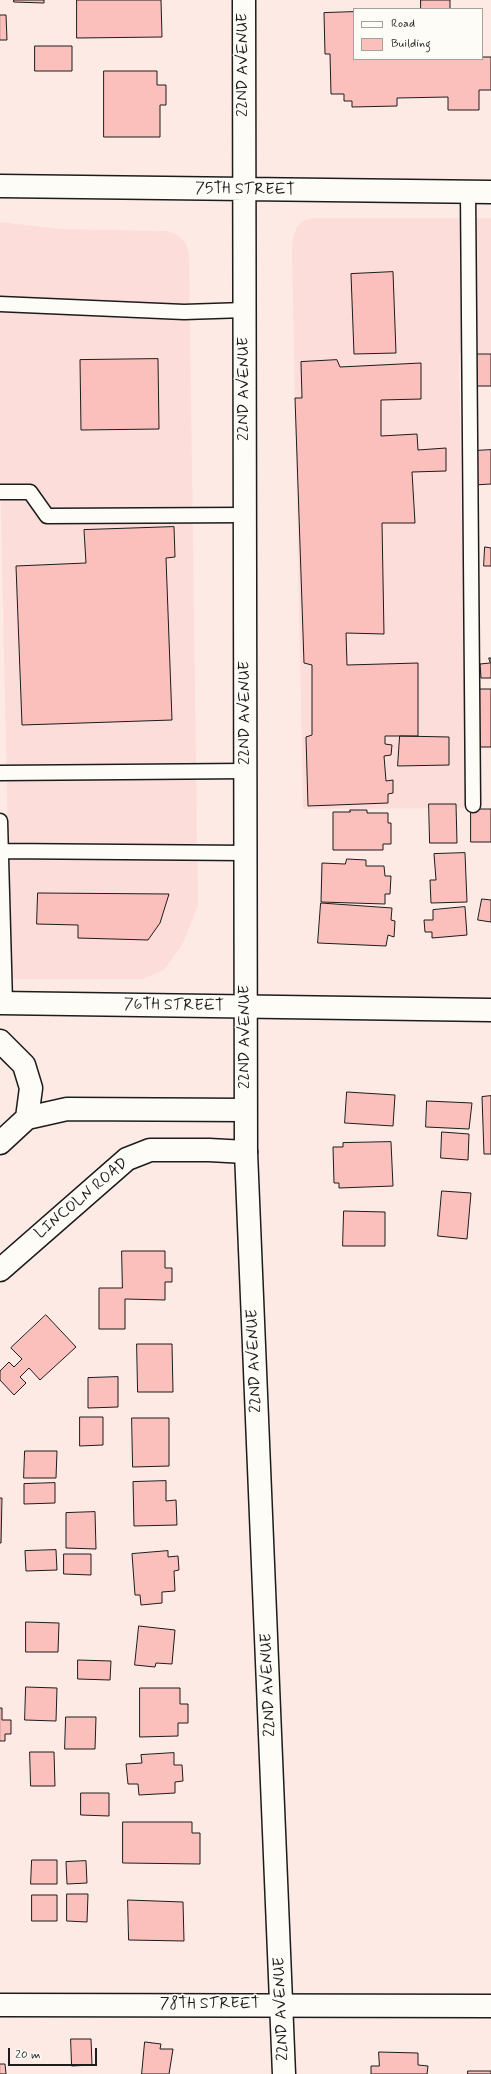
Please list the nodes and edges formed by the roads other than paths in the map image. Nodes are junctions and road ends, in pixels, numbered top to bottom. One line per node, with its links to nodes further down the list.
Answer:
1 (244, 0): 3 (street, 22ND AVENUE)
2 (0, 186): 3 (street, 75TH STREET)
3 (245, 190): 4 (street, 75TH STREET); 7 (street, 22ND AVENUE)
4 (468, 192): 5 (street, 75TH STREET); 12 (lane)
5 (491, 192)
6 (0, 304): 7 (lane)
7 (245, 310): 9 (street, 22ND AVENUE)
8 (0, 492): 9 (lane)
9 (245, 515): 10 (street, 22ND AVENUE)
10 (246, 771): 11 (lane); 15 (street, 22ND AVENUE)
11 (0, 773)
12 (472, 805)
13 (0, 821): 14 (lane)
14 (1, 851): 15 (lane); 16 (lane)
15 (246, 853): 17 (street, 22ND AVENUE)
16 (2, 1003): 17 (street, 76TH STREET)
17 (246, 1007): 18 (street, 76TH STREET); 20 (street, 22ND AVENUE)
18 (491, 1010)
19 (0, 1041): 21 (street)
20 (246, 1110): 21 (street); 23 (street, 22ND AVENUE)
21 (27, 1118): 22 (street)
22 (0, 1143)
23 (246, 1152): 24 (street, LINCOLN ROAD); 25 (street, 22ND AVENUE)
24 (0, 1270)
25 (283, 2004): 26 (street, 78TH STREET); 27 (street, 78TH STREET); 28 (street, 22ND AVENUE)
26 (0, 2005)
27 (491, 2006)
28 (284, 2074)

